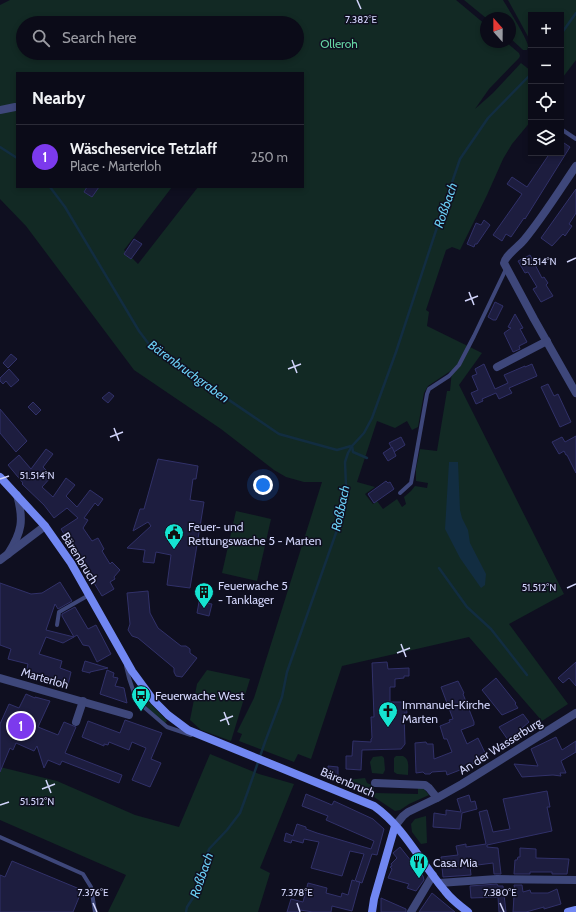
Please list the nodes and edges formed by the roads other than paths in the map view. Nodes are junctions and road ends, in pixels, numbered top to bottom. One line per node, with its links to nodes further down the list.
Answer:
1 (15, 107): 2 (street)
2 (0, 110)
3 (564, 131): 4 (lane)
4 (576, 139)
5 (576, 166): 6 (street)
6 (506, 269): 7 (street); 11 (lane)
7 (547, 341): 8 (street); 9 (street)
8 (497, 367)
9 (576, 392)
10 (0, 477): 12 (main road, Bärenbruch)
11 (400, 493)
12 (17, 495): 13 (main road, Bärenbruch); 14 (street)
13 (45, 526): 14 (street); 16 (main road, Bärenbruch)
14 (8, 554): 15 (street)
15 (0, 560)
16 (89, 595): 17 (lane); 18 (main road, Bärenbruch)
17 (57, 625)
18 (125, 661): 24 (main road, Bärenbruch); 24 (lane, Bärenbruch)
19 (0, 678): 20 (street, Marterloh)
20 (83, 701): 22 (street, Marterloh); 23 (street)
21 (576, 713): 26 (street, An der Wasserburg)
22 (129, 715)
23 (76, 722)
24 (203, 737): 27 (main road, Bärenbruch)
25 (375, 783): 26 (street)
26 (437, 798): 27 (street, An der Wasserburg)
27 (395, 826): 29 (main road, Bärenbruch); 34 (main road)
28 (0, 837): 33 (lane)
29 (433, 875): 31 (main road, Bärenbruch); 35 (street)
30 (576, 880): 31 (street)
31 (439, 883): 36 (main road, Bärenbruch)
32 (576, 910): 37 (main road)
33 (95, 912)
34 (372, 912)
35 (411, 912)
36 (467, 912)
37 (568, 912)

